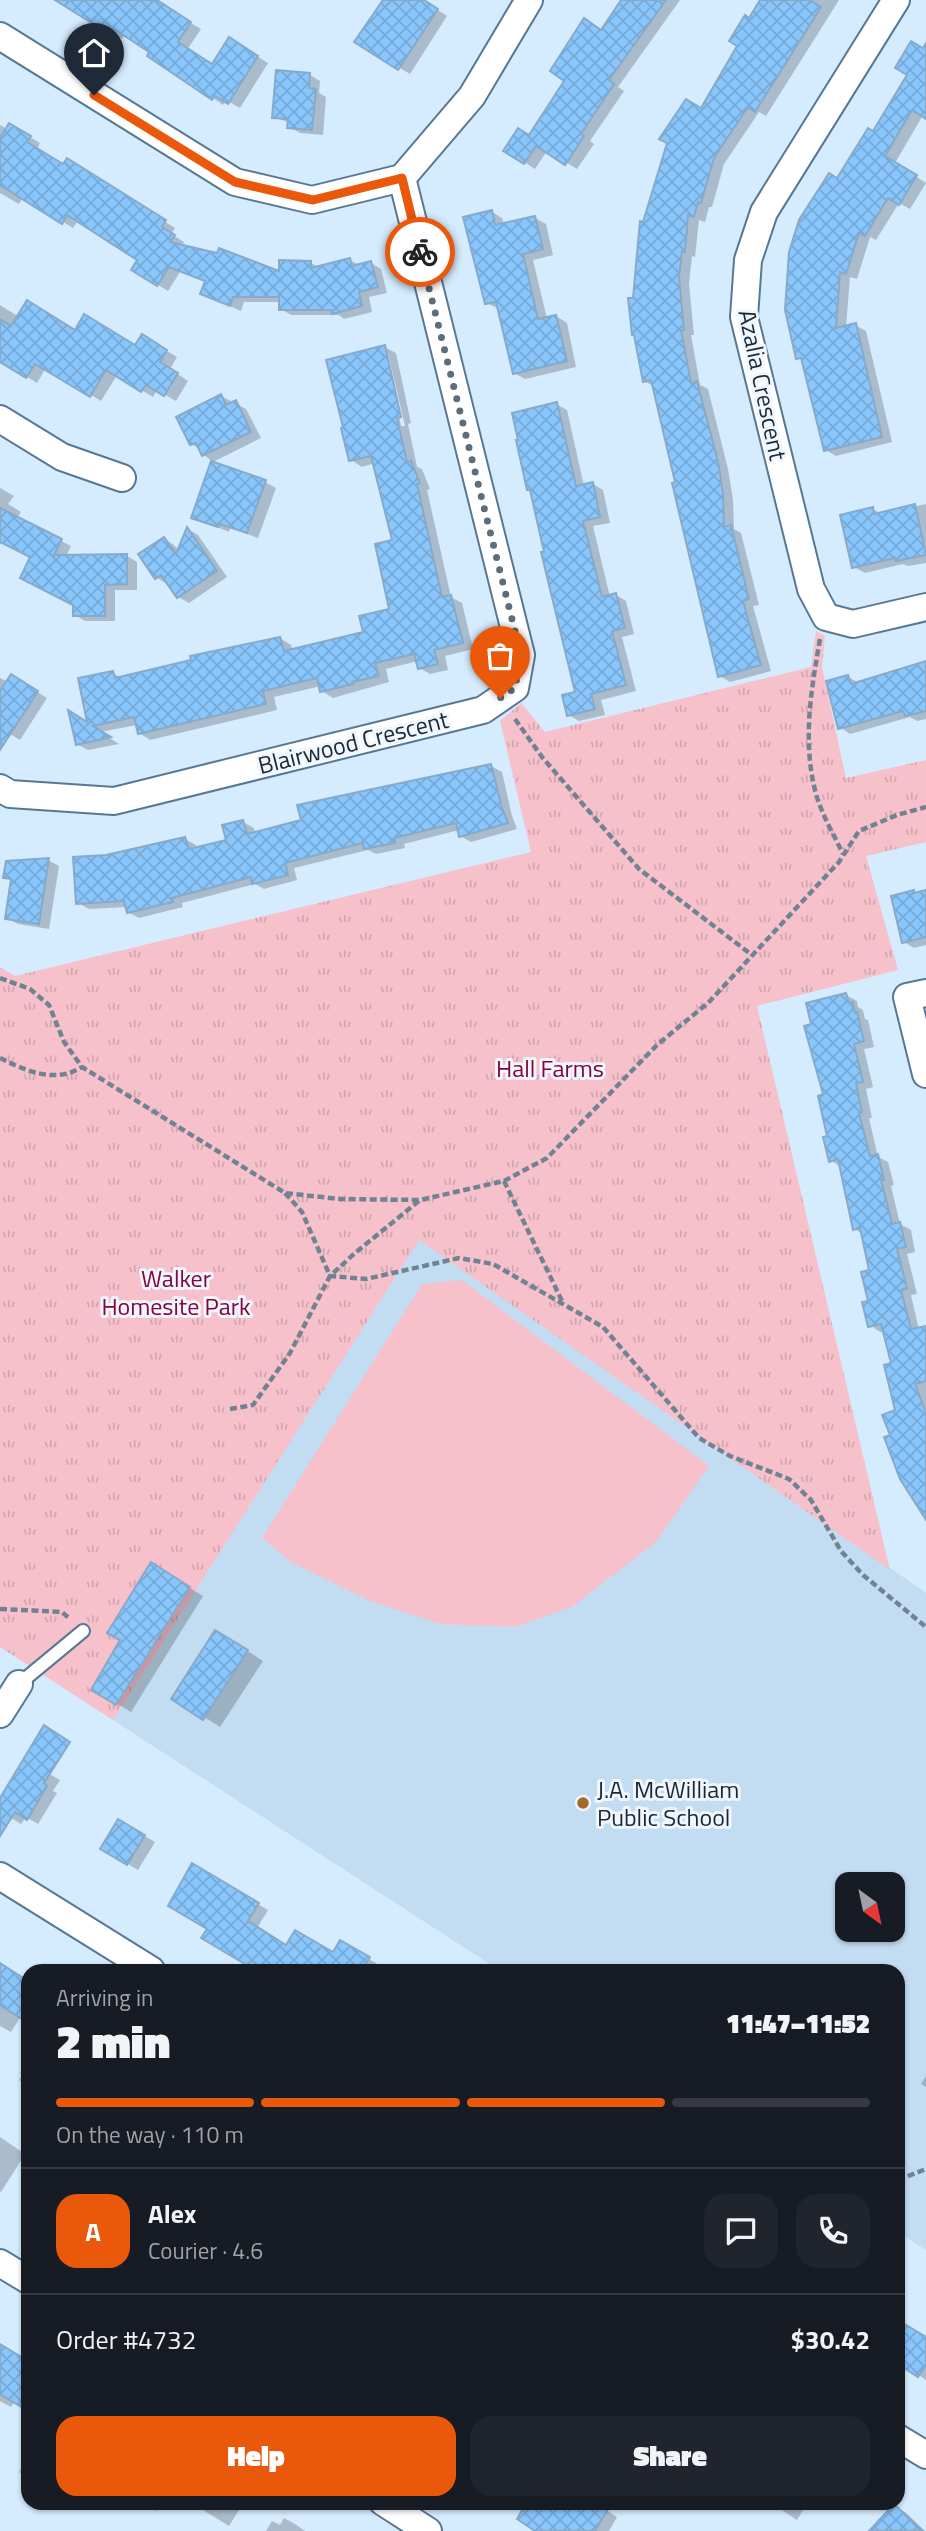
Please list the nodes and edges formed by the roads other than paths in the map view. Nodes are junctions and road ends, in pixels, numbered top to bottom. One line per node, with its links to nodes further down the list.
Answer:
1 (896, 0): 7 (street, Azalia Crescent)
2 (527, 1): 4 (street)
3 (0, 36): 4 (street)
4 (402, 178): 8 (street, Blairwood Crescent)
5 (0, 419): 6 (street)
6 (122, 478)
7 (926, 607)
8 (0, 788)
9 (926, 993): 10 (street)
10 (926, 1074)
11 (83, 1631): 12 (lane)
12 (19, 1684): 13 (street)
13 (0, 1714)
14 (0, 1876): 15 (street)
15 (140, 1964)
16 (0, 2263): 17 (street)
17 (21, 2276)
18 (905, 2442): 19 (street)
19 (926, 2455)
20 (395, 2510): 21 (street)
21 (428, 2531)

